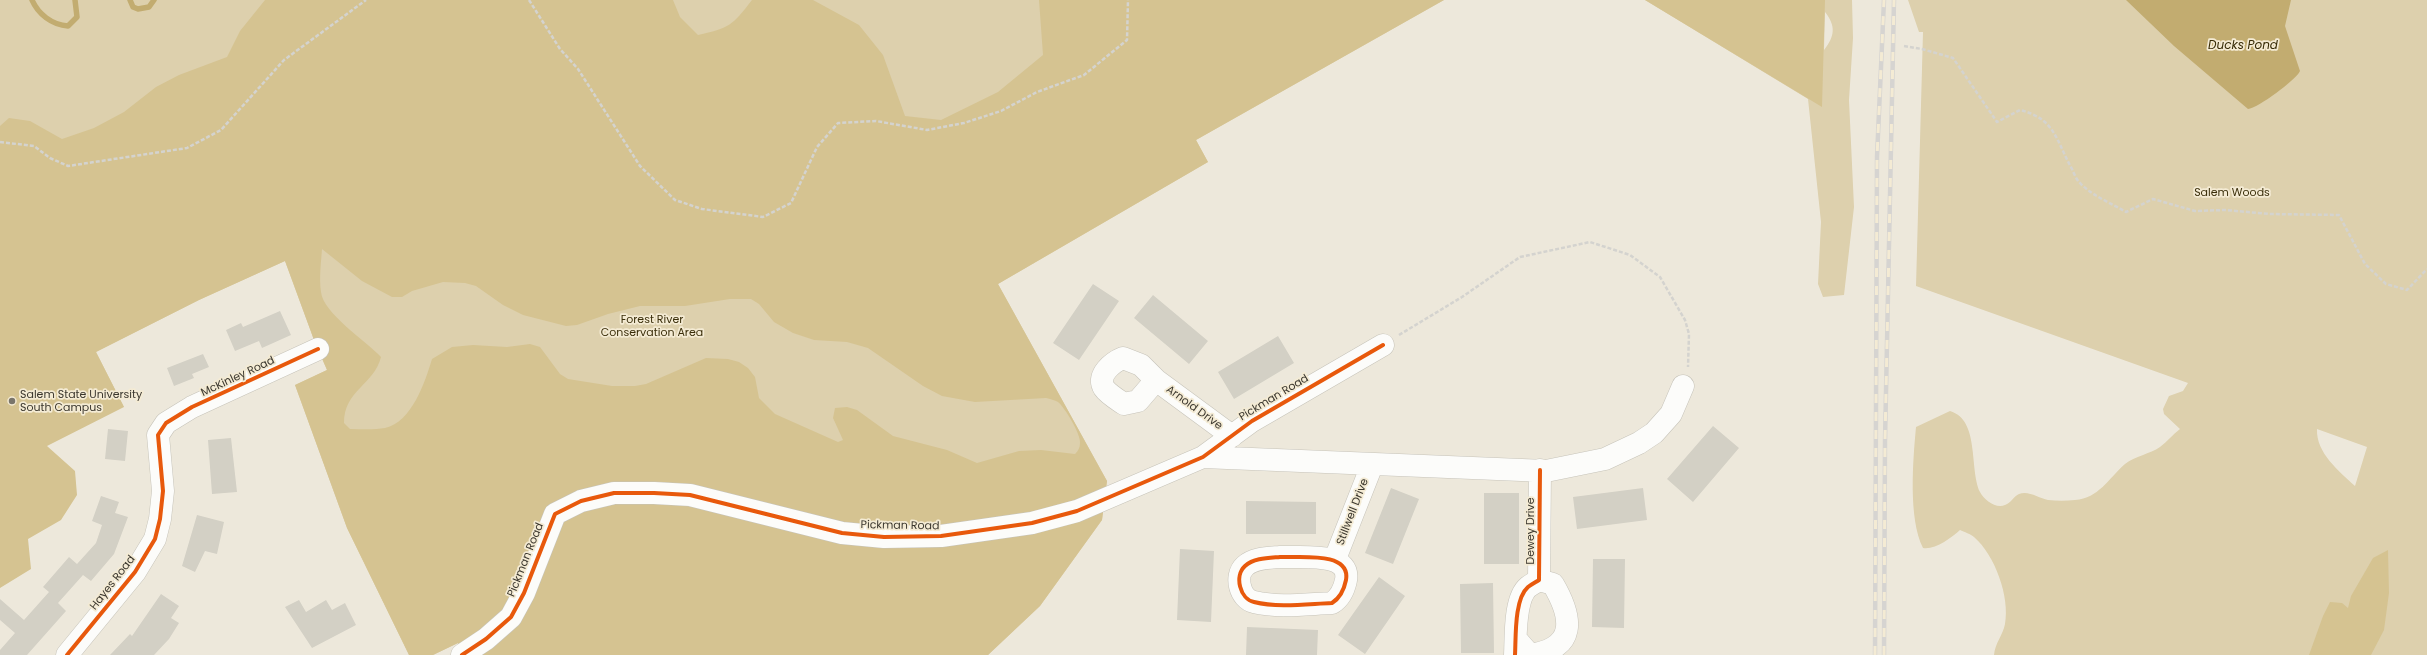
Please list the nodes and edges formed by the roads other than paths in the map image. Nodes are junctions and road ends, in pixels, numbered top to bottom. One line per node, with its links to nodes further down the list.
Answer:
1 (1383, 345): 6 (street, Pickman Road)
2 (318, 349): 5 (street, McKinley Road)
3 (1156, 380): 6 (street, Arnold Drive)
4 (1683, 386): 9 (street, Pickman Road)
5 (166, 423): 13 (street, Hayes Road)
6 (1232, 436): 7 (street, Pickman Road)
7 (1204, 457): 8 (street, Pickman Road); 14 (street, Pickman Road)
8 (1372, 465): 9 (street, Pickman Road); 10 (street, Stillwell Drive)
9 (1540, 470): 11 (street, Dewey Drive)
10 (1335, 559)
11 (1540, 580): 12 (street, Dewey Drive); 12 (street, Dewey Drive)
12 (1515, 647)
13 (67, 655)
14 (462, 655)

